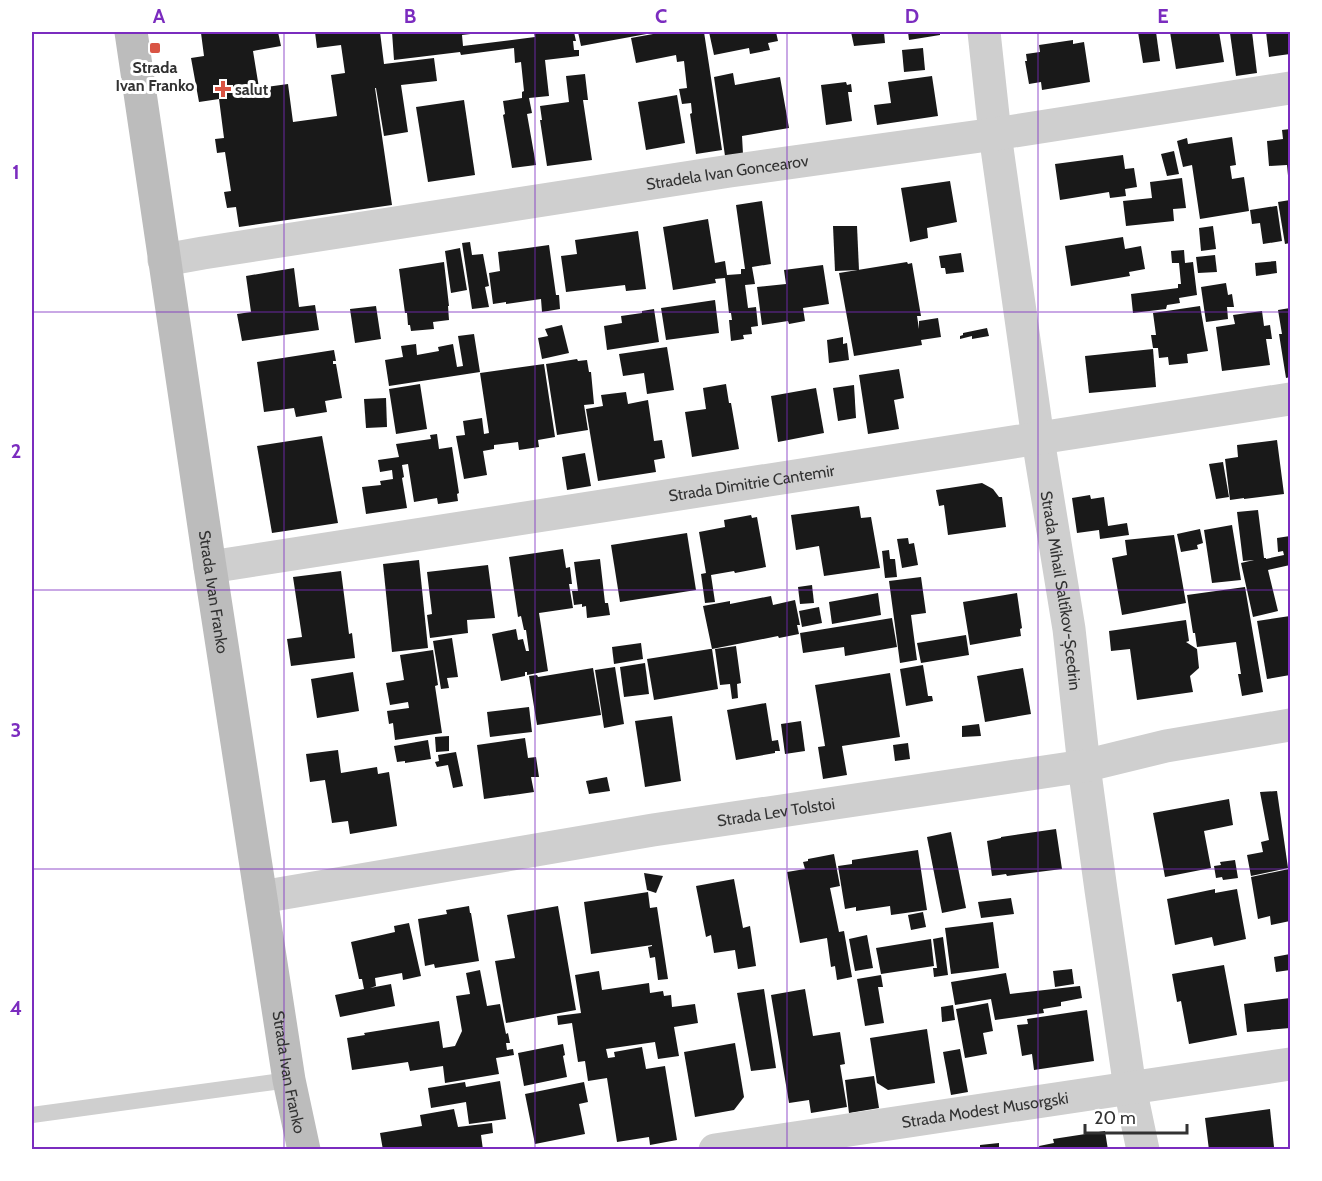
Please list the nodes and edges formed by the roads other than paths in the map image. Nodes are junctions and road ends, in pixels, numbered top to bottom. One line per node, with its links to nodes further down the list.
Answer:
1 (131, 32): 5 (main road, Strada Ivan Franko)
2 (984, 32): 4 (street, Strada Mihail Saltîkov-Șcedrin)
3 (1290, 88): 4 (street, Stradela Ivan Goncearov)
4 (995, 134): 5 (street, Stradela Ivan Goncearov); 7 (street, Strada Mihail Saltîkov-Șcedrin)
5 (164, 260): 8 (main road, Strada Ivan Franko)
6 (1290, 399): 7 (street, Strada Dimitrie Cantemir)
7 (1038, 439): 8 (street, Strada Dimitrie Cantemir); 10 (street, Strada Mihail Saltîkov-Șcedrin)
8 (210, 567): 11 (main road, Strada Ivan Franko)
9 (1290, 725): 10 (street, Strada Lev Tolstoi)
10 (1084, 766): 11 (street, Strada Lev Tolstoi); 14 (street, Strada Mihail Saltîkov-Șcedrin)
11 (261, 897): 13 (main road, Strada Ivan Franko)
12 (1290, 1064): 14 (street, Strada Modest Musorgski)
13 (290, 1080): 15 (lane); 16 (main road, Strada Ivan Franko)
14 (1130, 1088): 17 (street, Strada Modest Musorgski); 18 (street, Strada Mihail Saltîkov-Șcedrin)
15 (32, 1115)
16 (304, 1149)
17 (716, 1149)
18 (1143, 1149)

